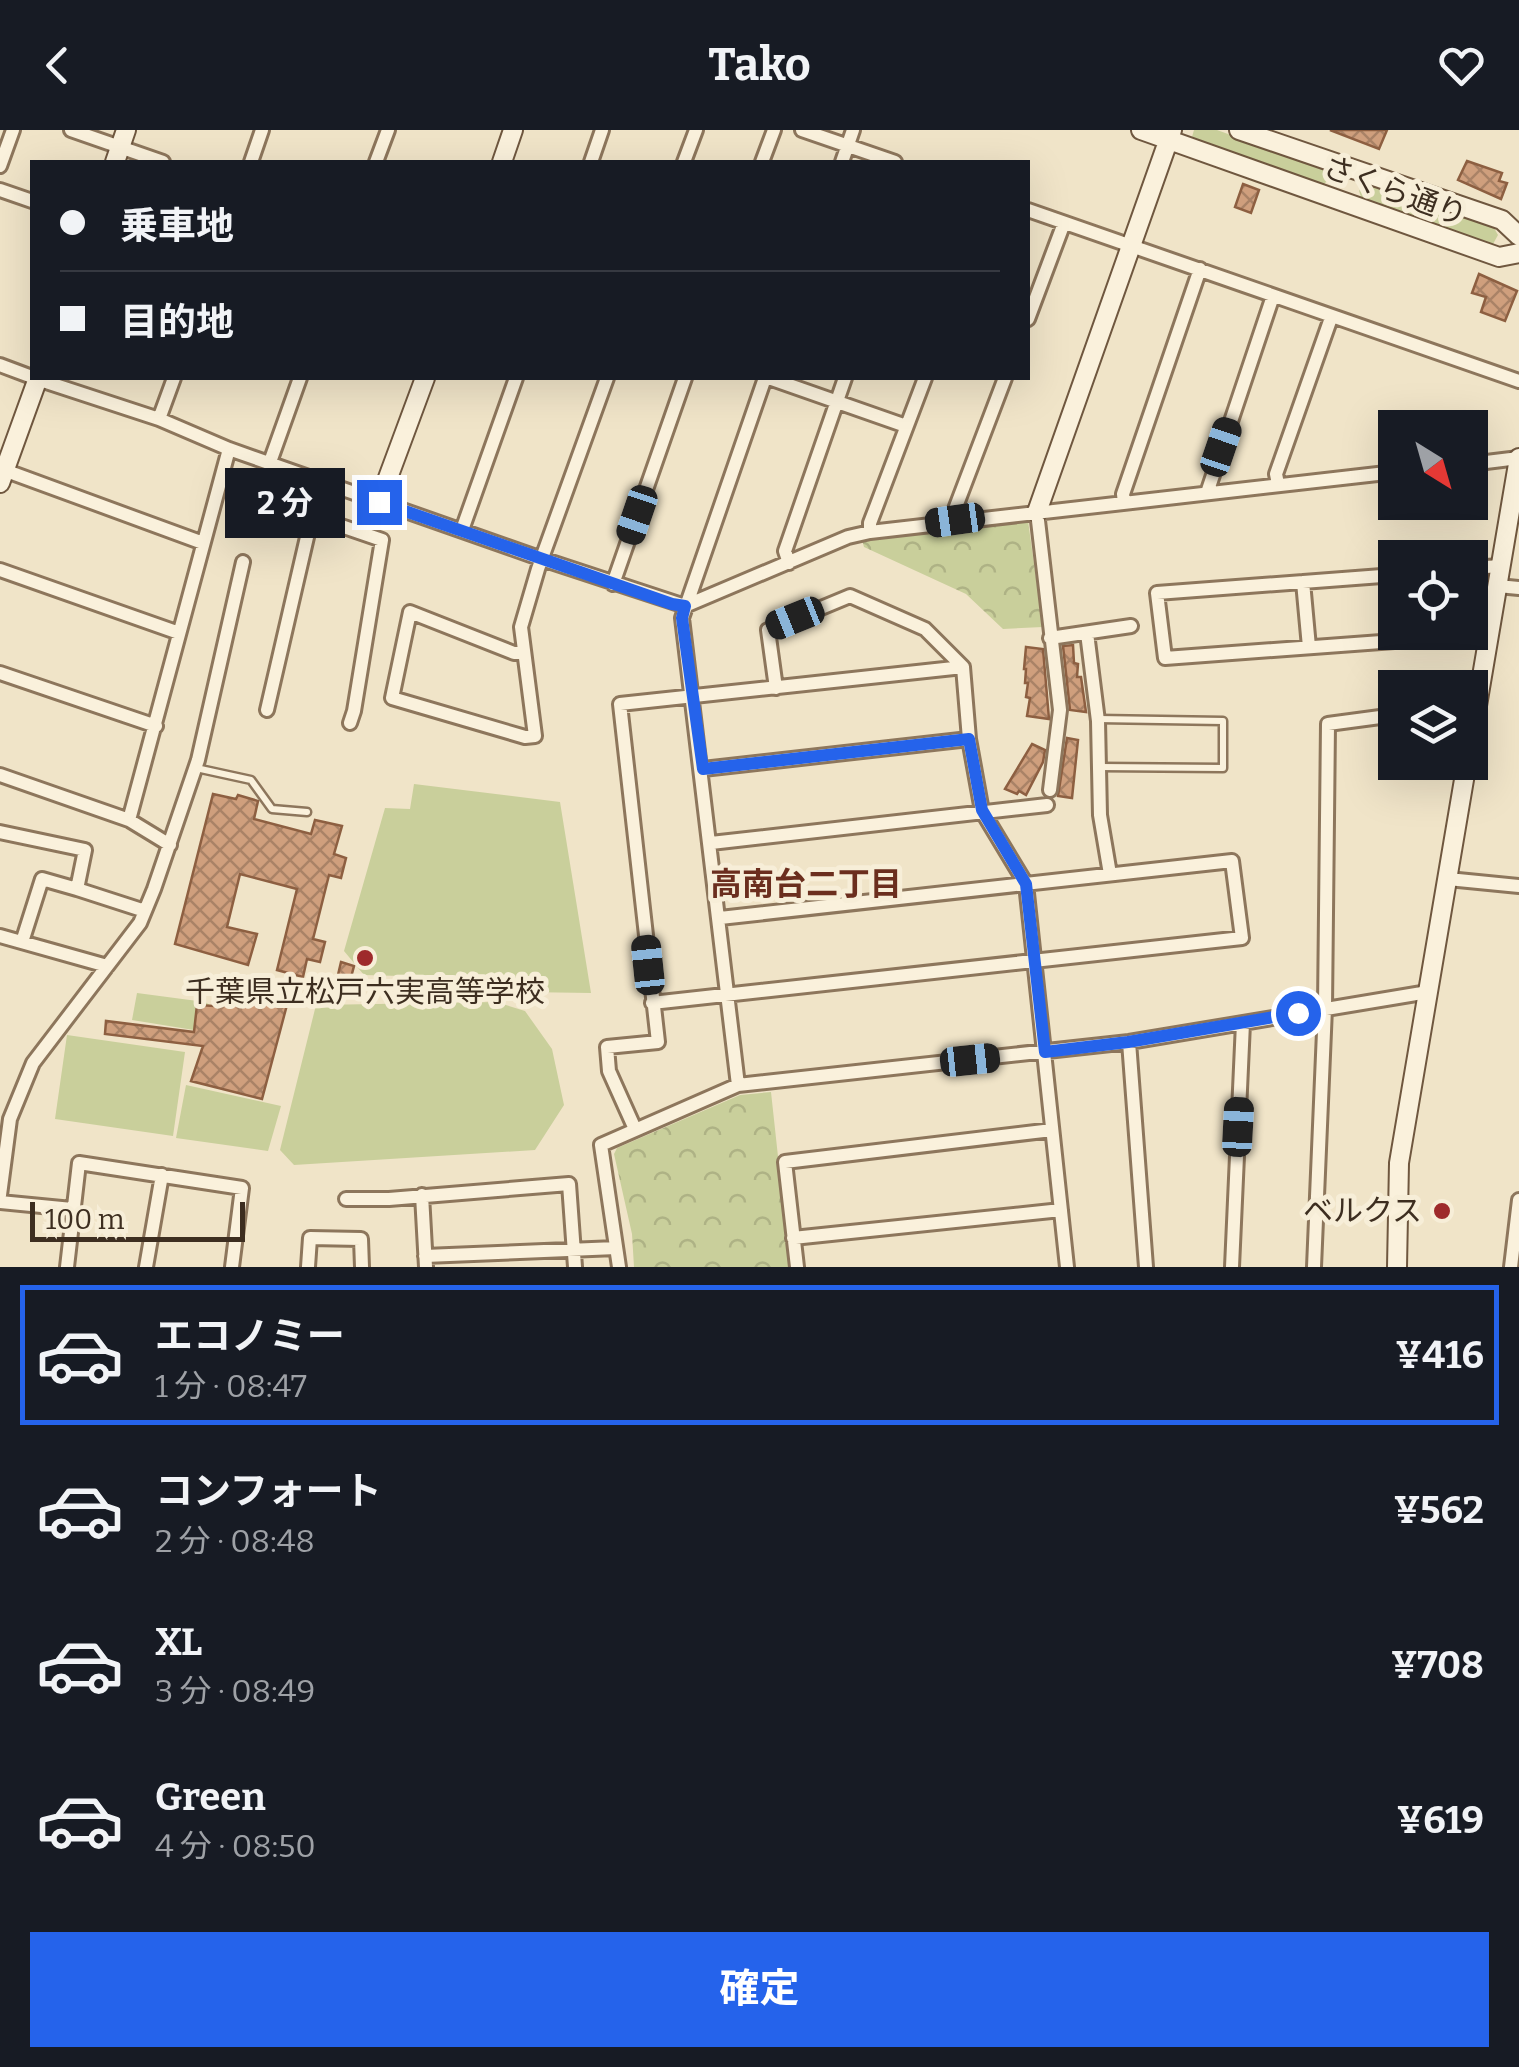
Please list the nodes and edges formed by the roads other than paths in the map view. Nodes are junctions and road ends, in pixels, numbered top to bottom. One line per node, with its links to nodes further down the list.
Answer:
1 (13, 130): 25 (street)
2 (71, 130): 15 (street)
3 (262, 130): 17 (street)
4 (388, 130): 18 (street)
5 (514, 130): 19 (street)
6 (602, 130): 20 (street)
7 (696, 130): 21 (street)
8 (774, 130): 22 (street)
9 (802, 130): 14 (street)
10 (853, 130): 14 (street)
11 (1141, 130): 13 (street, さくら通り)
12 (1240, 130): 30 (street, さくら通り)
13 (1170, 135): 31 (street); 32 (street, さくら通り)
14 (848, 146): 23 (street); 24 (street)
15 (120, 147): 16 (street)
16 (157, 160)
17 (252, 160)
18 (377, 160)
19 (503, 160)
20 (592, 160)
21 (685, 160)
22 (763, 160)
23 (843, 160)
24 (889, 160)
25 (0, 166)
26 (0, 190): 27 (street)
27 (30, 200)
28 (1030, 211): 29 (street)
29 (1064, 223): 31 (street); 35 (street)
30 (1519, 236)
31 (1131, 247): 33 (street); 67 (street)
32 (1519, 254)
33 (1200, 269): 34 (street); 66 (street)
34 (1273, 296): 36 (street); 64 (street)
35 (1030, 315)
36 (1331, 318): 52 (street); 63 (street)
37 (0, 365): 38 (street)
38 (30, 376)
39 (34, 380): 61 (street)
40 (41, 380): 54 (street)
41 (173, 380): 54 (street)
42 (299, 380): 58 (street)
43 (424, 380): 65 (street)
44 (515, 380): 70 (street)
45 (606, 380): 73 (street)
46 (684, 380): 81 (street)
47 (766, 380): 84 (street)
48 (773, 380): 53 (street)
49 (843, 380): 53 (street)
50 (924, 380): 55 (street)
51 (1005, 380): 69 (street)
52 (1519, 382)
53 (836, 401): 55 (street); 75 (street)
54 (159, 419): 56 (street)
55 (906, 426): 71 (street)
56 (229, 449): 58 (street); 72 (street)
57 (1519, 458): 59 (street); 76 (street)
58 (270, 462): 62 (street)
59 (1488, 462)
60 (1378, 474): 63 (street)
61 (2, 477): 72 (street)
62 (320, 481): 65 (street); 68 (street)
63 (1278, 484): 64 (street)
64 (1208, 493): 66 (street)
65 (379, 502): 70 (street)
66 (1124, 503): 67 (street)
67 (1036, 512): 69 (street); 89 (street)
68 (312, 516): 97 (street); 100 (street)
69 (955, 520): 71 (street)
70 (462, 530): 73 (street)
71 (870, 532): 75 (street)
72 (203, 542): 86 (street)
73 (542, 559): 81 (street); 91 (street)
74 (244, 562): 104 (street)
75 (789, 563): 84 (street)
76 (1501, 566): 77 (street); 82 (street)
77 (1488, 567)
78 (0, 570): 86 (street)
79 (1378, 575): 80 (street)
80 (1303, 582): 90 (street); 90 (street)
81 (613, 584): 84 (street)
82 (1498, 586): 83 (street); 88 (street)
83 (1519, 588)
84 (685, 606): 96 (street)
85 (1130, 626): 87 (street)
86 (178, 633): 101 (street)
87 (1088, 633): 89 (street); 99 (street)
88 (1490, 634): 90 (street); 93 (street)
89 (1050, 638): 108 (street)
90 (1309, 646)
91 (524, 652): 91 (street)
92 (962, 667): 95 (street); 95 (street); 102 (street)
93 (1482, 670)
94 (0, 673): 101 (street)
95 (776, 688): 96 (street)
96 (691, 698): 105 (street); 129 (street)
97 (268, 710)
98 (1378, 717): 130 (street)
99 (1098, 718): 103 (street); 103 (lane)
100 (350, 722)
101 (156, 726): 112 (street)
102 (969, 739): 105 (street); 110 (street)
103 (1099, 767): 116 (street)
104 (195, 768): 111 (lane); 115 (street)
105 (703, 769): 114 (street)
106 (0, 775): 112 (street)
107 (1464, 780): 117 (street)
108 (1050, 790)
109 (1047, 805): 110 (street)
110 (982, 810): 114 (street); 118 (street)
111 (307, 812)
112 (129, 820): 115 (street)
113 (0, 832): 120 (street)
114 (711, 842): 122 (street)
115 (170, 846): 121 (street)
116 (1110, 874): 118 (street); 125 (street)
117 (1448, 879): 119 (street); 127 (street)
118 (1026, 884): 122 (street); 125 (street)
119 (1519, 886)
120 (77, 889): 121 (street); 124 (street)
121 (145, 911): 126 (street)
122 (720, 918): 128 (street)
123 (0, 936): 124 (street)
124 (22, 942): 126 (street)
125 (1035, 961): 128 (street); 133 (street)
126 (107, 966): 135 (street)
127 (1428, 992): 130 (street); 161 (street)
128 (729, 994): 129 (street); 134 (street)
129 (652, 1003): 136 (street)
130 (1325, 1008): 131 (street); 160 (street)
131 (1243, 1022): 132 (street); 159 (street)
132 (1128, 1042): 133 (street); 158 (street)
133 (1045, 1052): 134 (street); 137 (street)
134 (738, 1084): 136 (street)
135 (5, 1125): 140 (street)
136 (634, 1130): 146 (street)
137 (1052, 1130): 144 (street); 145 (street)
138 (162, 1175): 143 (street); 150 (street); 151 (street)
139 (422, 1195): 141 (street); 147 (street); 148 (street)
140 (0, 1198): 143 (street)
141 (346, 1199)
142 (1519, 1200): 162 (street)
143 (72, 1209): 149 (street)
144 (1061, 1210): 145 (street); 157 (street)
145 (793, 1238): 156 (street)
146 (616, 1248): 147 (street); 155 (street)
147 (575, 1249): 148 (street); 154 (street)
148 (426, 1261)
149 (68, 1267)
150 (146, 1267)
151 (232, 1267)
152 (308, 1267): 153 (street)
153 (362, 1267)
154 (576, 1267)
155 (619, 1267)
156 (797, 1267)
157 (1067, 1267)
158 (1146, 1267)
159 (1232, 1267)
160 (1314, 1267)
161 (1397, 1267)
162 (1511, 1267)

